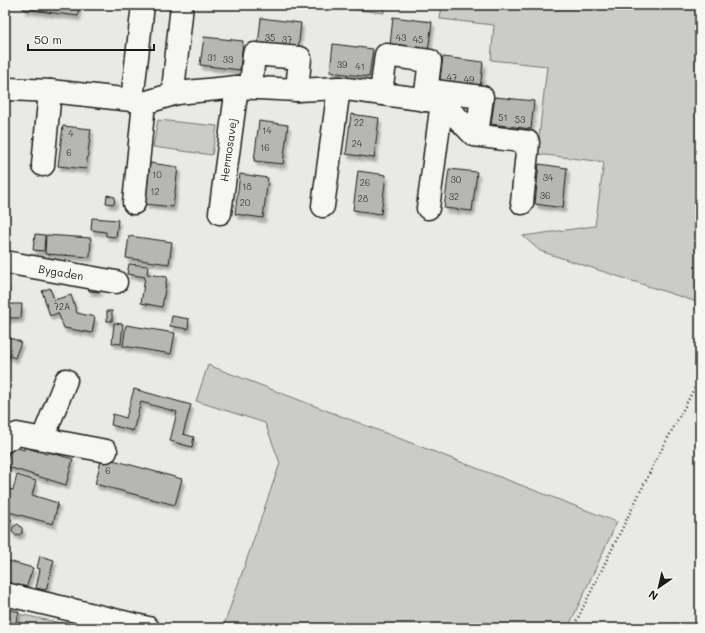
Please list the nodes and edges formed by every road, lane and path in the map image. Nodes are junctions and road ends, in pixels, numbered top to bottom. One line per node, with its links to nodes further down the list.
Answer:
1 (143, 5): 11 (street)
2 (182, 5): 8 (street)
3 (244, 87): 6 (street); 6 (street, Hermosavej); 8 (street); 18 (street, Hermosavej)
4 (339, 88): 6 (street); 9 (street); 16 (street)
5 (5, 90): 7 (street)
6 (297, 90)
7 (50, 91): 11 (street); 13 (street)
8 (177, 93): 11 (street)
9 (381, 94): 10 (street); 10 (street)
10 (431, 97): 12 (street); 12 (street); 17 (street)
11 (138, 101): 15 (street)
12 (477, 135): 14 (street)
13 (43, 165)
14 (522, 202)
15 (134, 203)
16 (323, 206)
17 (428, 208)
18 (220, 213)
19 (5, 262): 20 (street, Bygaden)
20 (116, 282)
21 (700, 378): 28 (path)
22 (66, 380): 23 (street)
23 (43, 438): 24 (street); 25 (street)
24 (5, 441)
25 (106, 451)
26 (5, 594): 27 (street)
27 (148, 628)
28 (573, 628)

